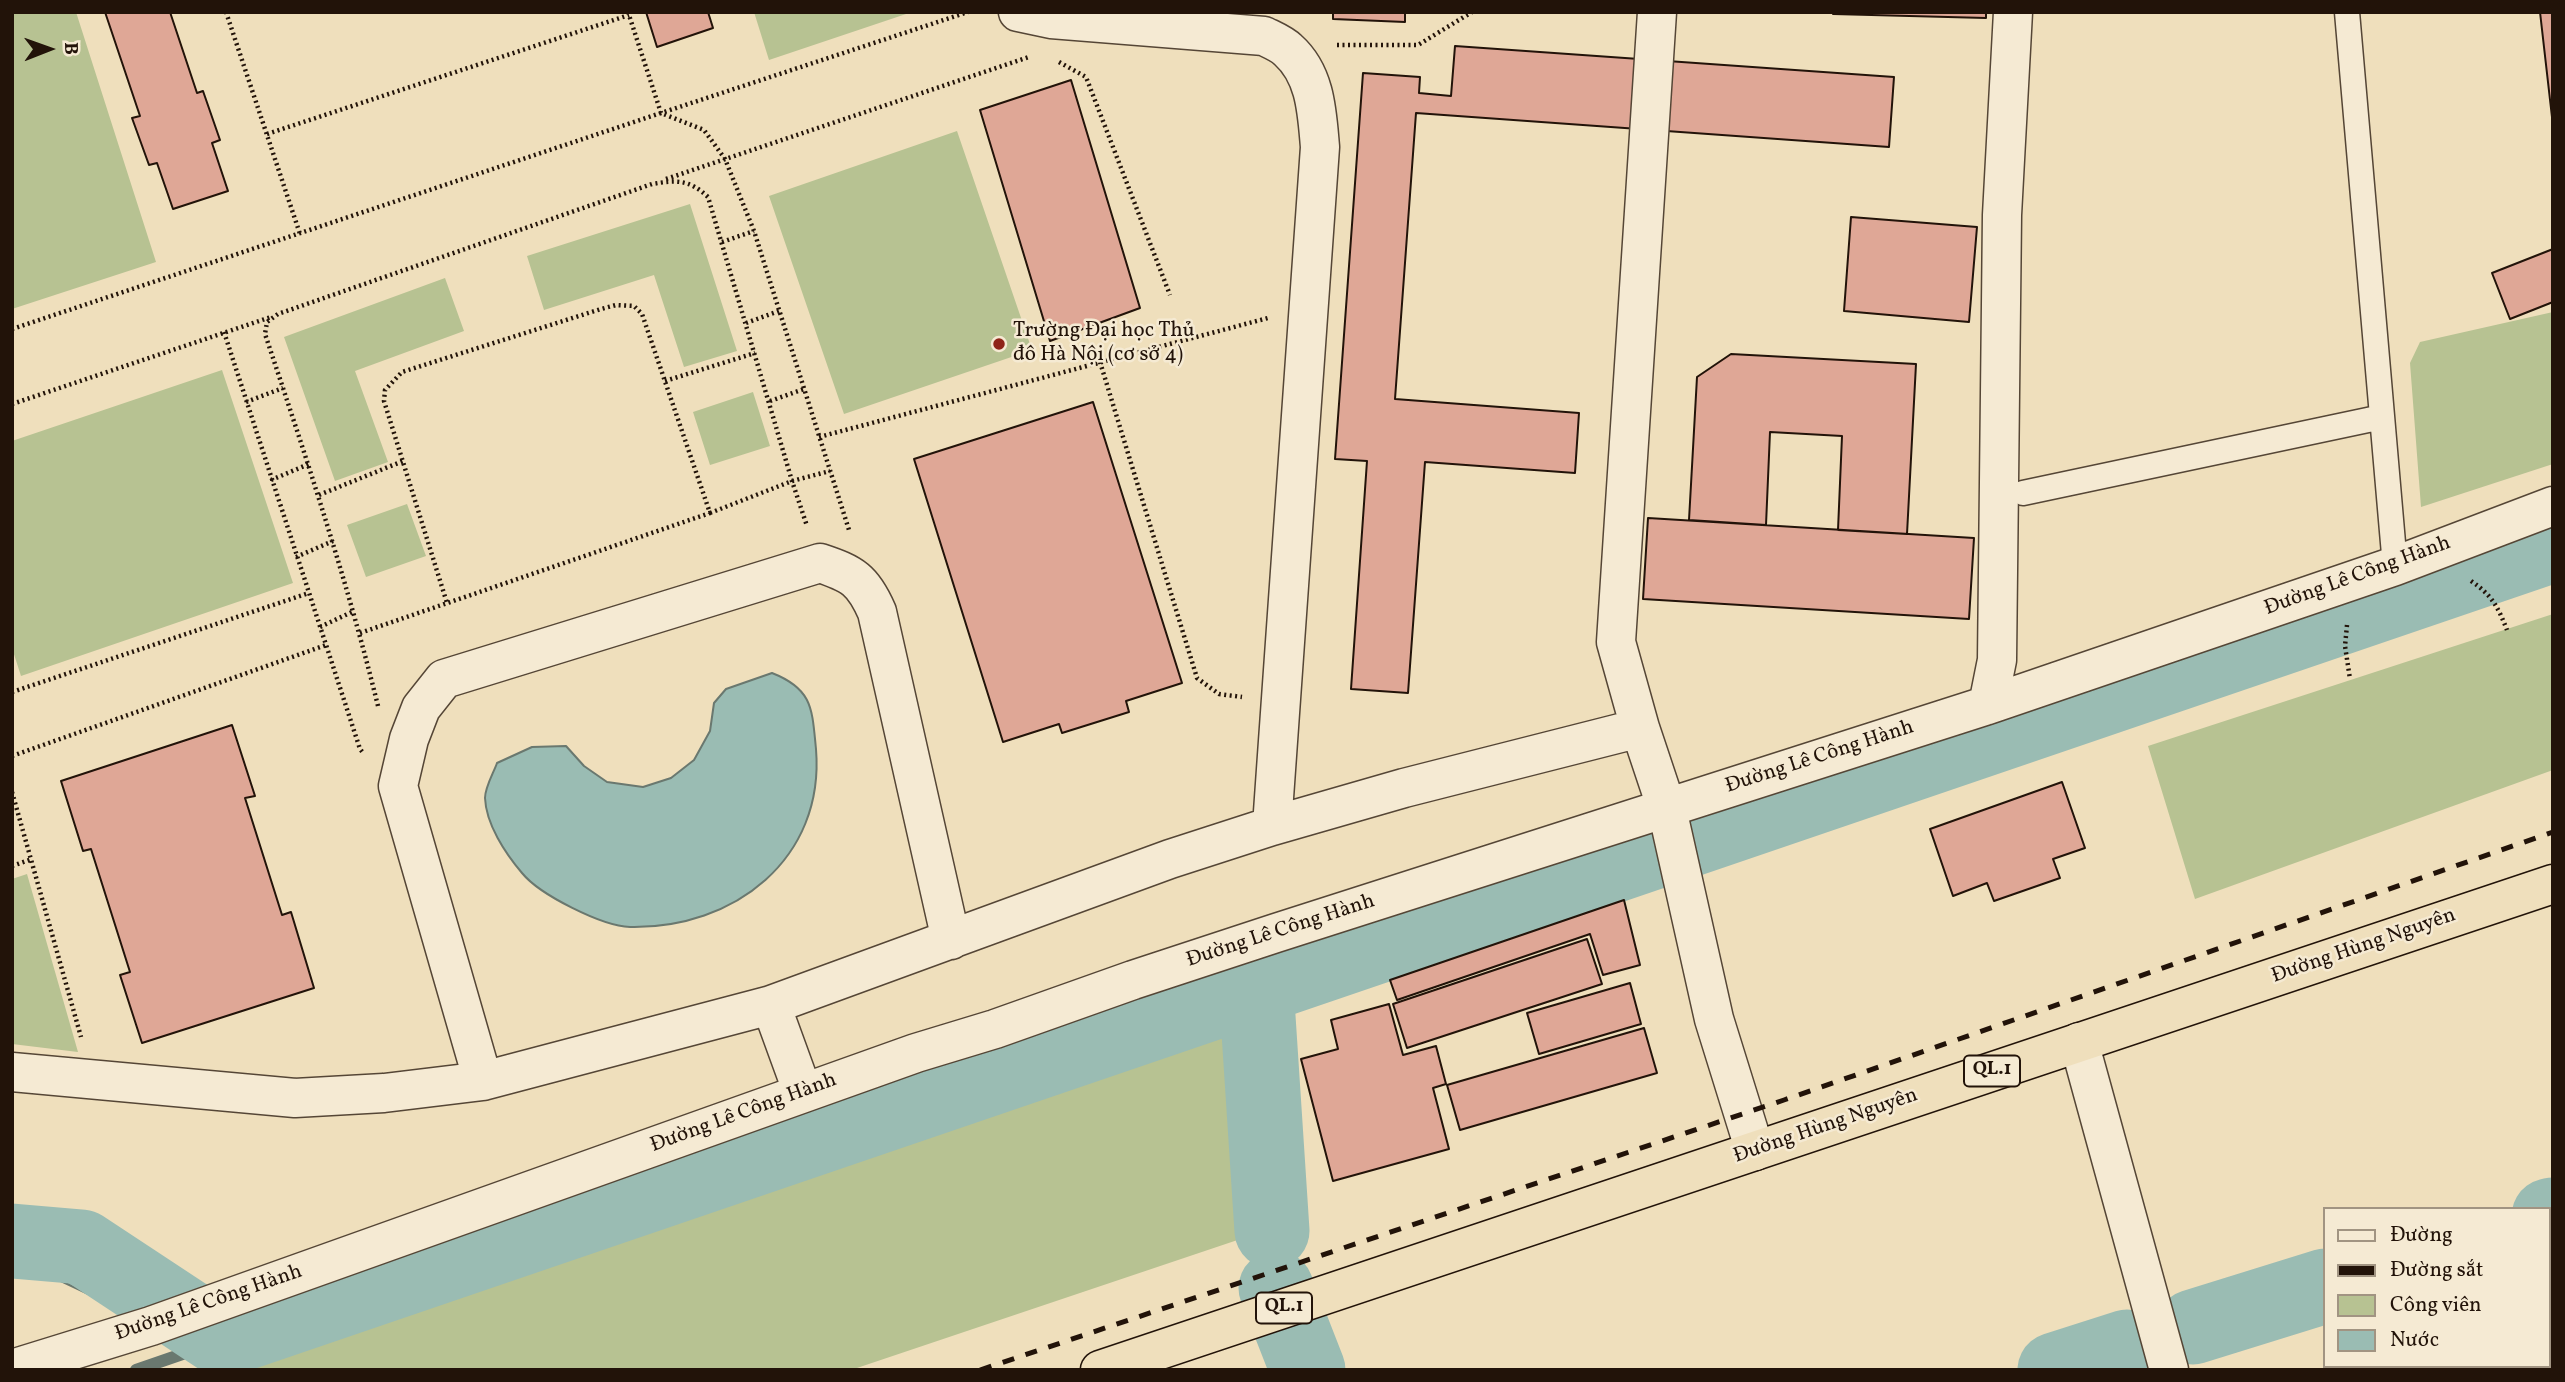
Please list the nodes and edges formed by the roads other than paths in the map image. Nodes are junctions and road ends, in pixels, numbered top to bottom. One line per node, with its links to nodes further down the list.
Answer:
1 (1018, 12): 12 (street)
2 (1657, 12): 10 (street)
3 (2013, 12): 9 (street)
4 (2347, 12): 5 (lane)
5 (2382, 417): 6 (lane); 8 (lane)
6 (2023, 493)
7 (2553, 506): 8 (street, Đường Lê Công Hành)
8 (2411, 559): 9 (street, Đường Lê Công Hành)
9 (1988, 705): 11 (street, Đường Lê Công Hành)
10 (1640, 728): 11 (street); 12 (street)
11 (1670, 820): 19 (street, Đường Lê Công Hành); 20 (street)
12 (1272, 826): 14 (street)
13 (2553, 884): 16 (highway, Đường Hùng Nguyên / QL.1)
14 (951, 940): 15 (street); 18 (street)
15 (771, 1005): 18 (street); 19 (street)
16 (2078, 1042): 20 (highway, Đường Hùng Nguyên / QL.1); 23 (street)
17 (12, 1072): 18 (street)
18 (483, 1081)
19 (803, 1093): 22 (street, Đường Lê Công Hành)
20 (1755, 1151): 21 (highway, Đường Hùng Nguyên / QL.1)
21 (1117, 1364)
22 (12, 1369)
23 (2169, 1370)

